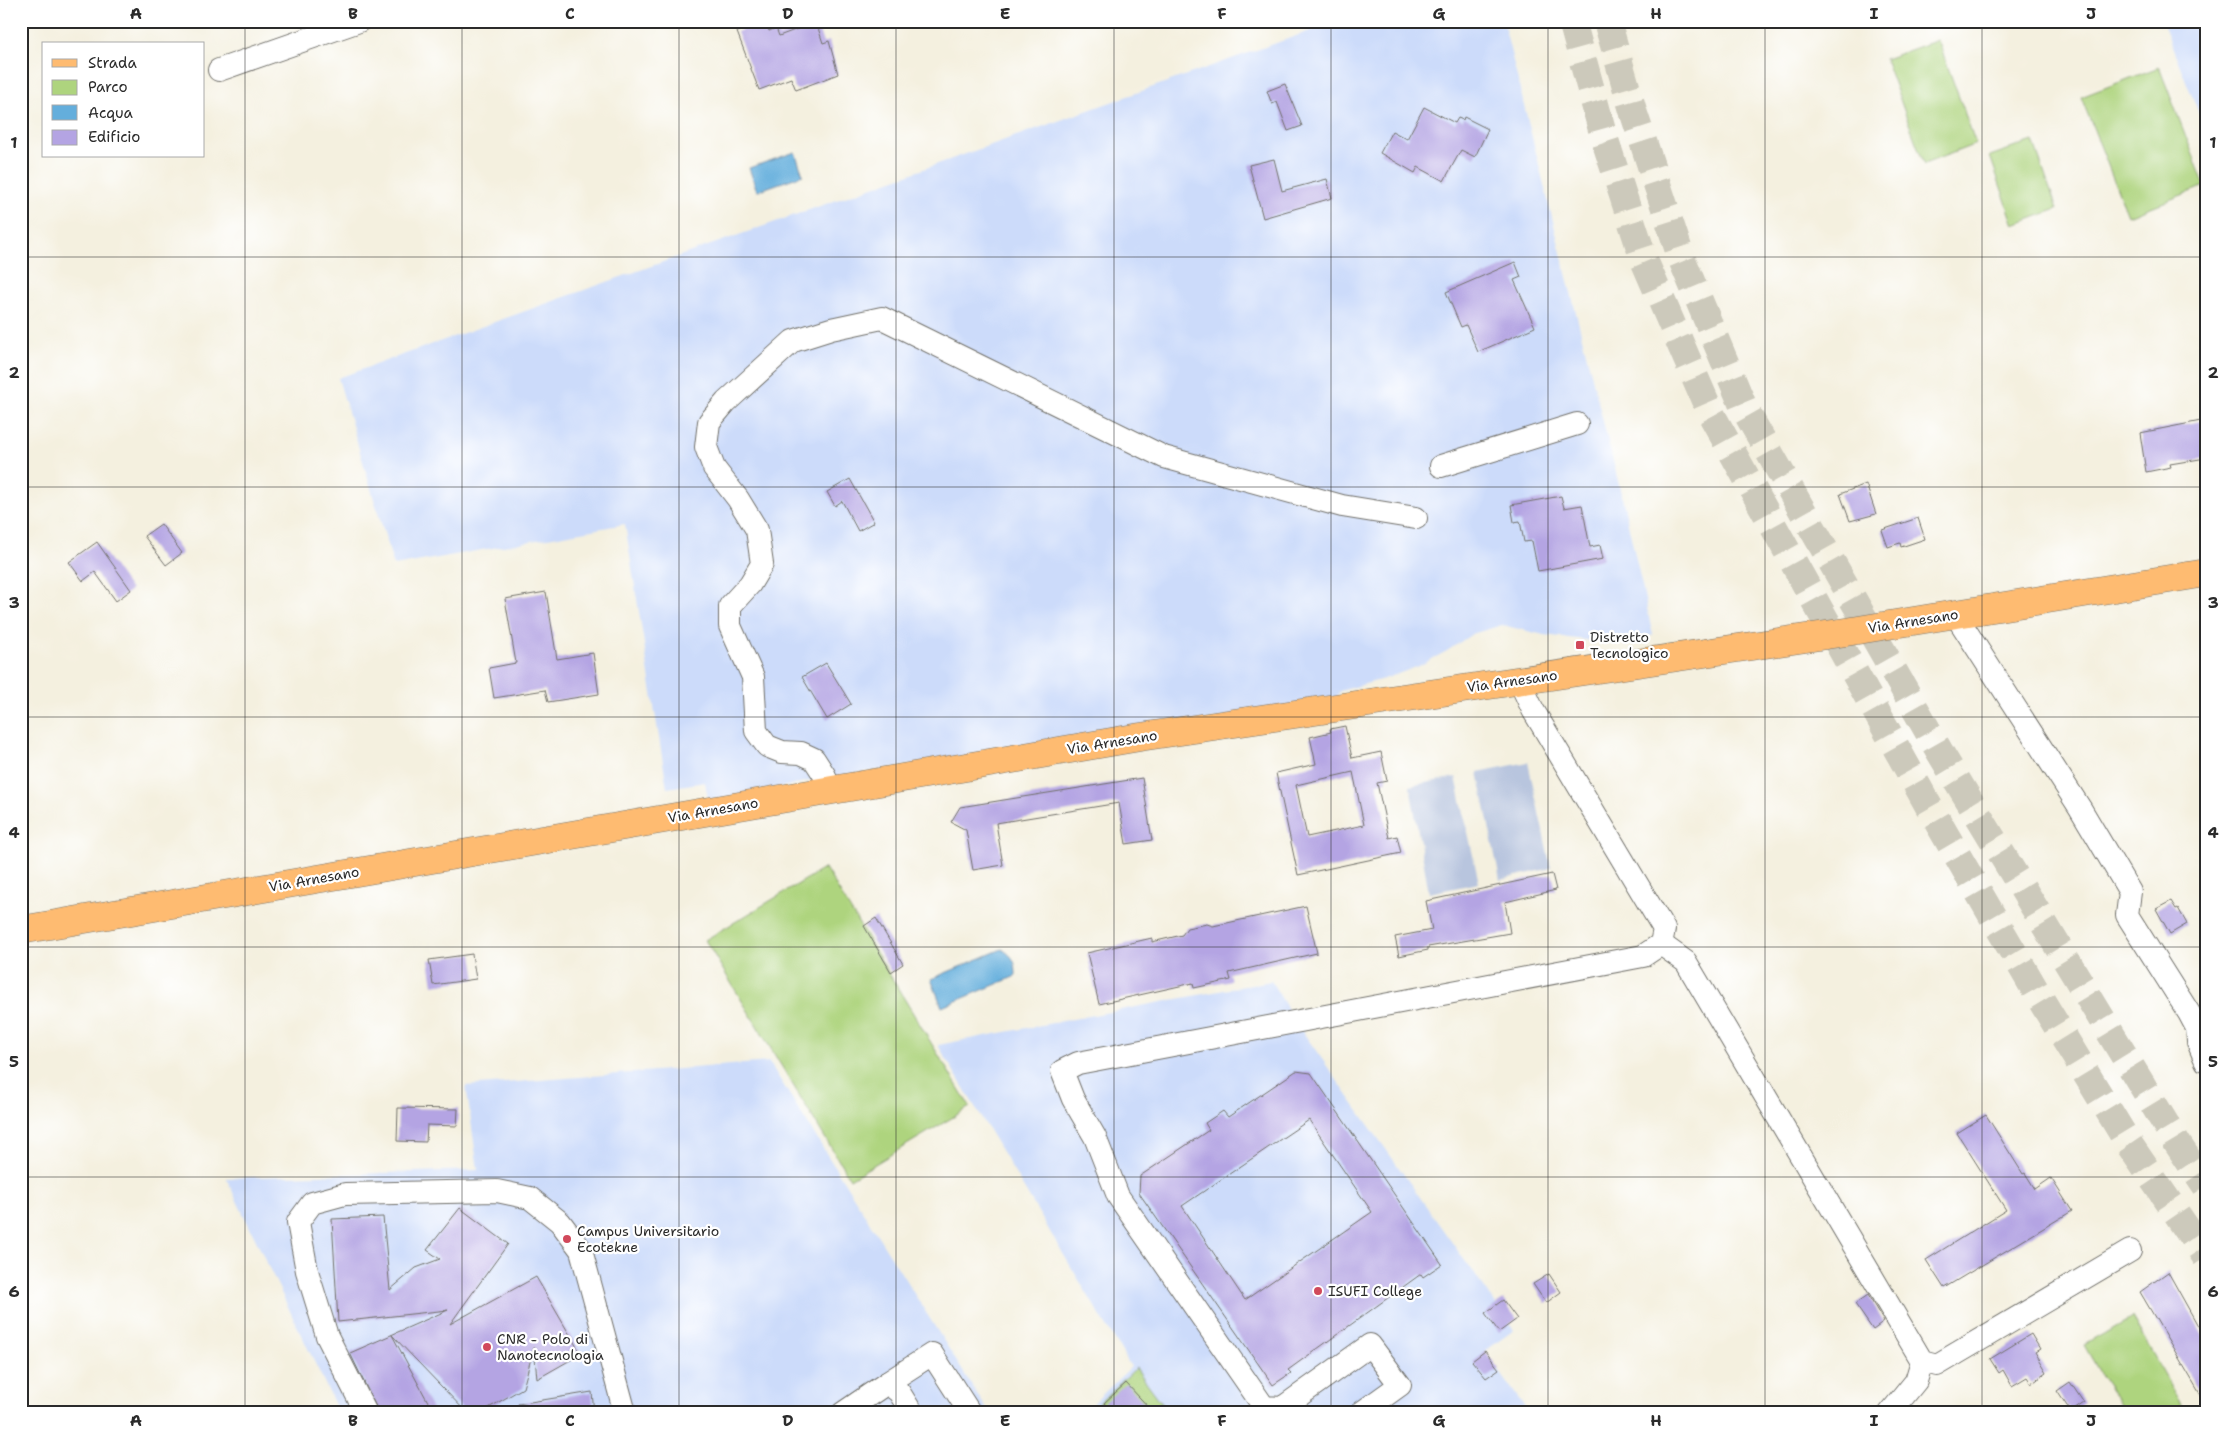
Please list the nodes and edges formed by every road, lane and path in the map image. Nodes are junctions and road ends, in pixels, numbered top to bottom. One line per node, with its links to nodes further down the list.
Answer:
1 (359, 21): 2 (street)
2 (307, 31): 3 (street)
3 (219, 70)
4 (1577, 424): 5 (street)
5 (1440, 466)
6 (1416, 518): 10 (street)
7 (2206, 573): 8 (main road, Via Arnesano)
8 (1954, 614): 9 (main road, Via Arnesano); 13 (street)
9 (1519, 680): 10 (main road, Via Arnesano); 12 (street)
10 (829, 790): 11 (main road, Via Arnesano)
11 (21, 930)
12 (1661, 944): 15 (street); 17 (street)
13 (2206, 1061)
14 (2130, 1251): 15 (street)
15 (1922, 1361): 24 (street)
16 (887, 1384): 20 (street); 21 (street); 22 (street)
17 (1283, 1410): 23 (street)
18 (366, 1413): 19 (street)
19 (625, 1413)
20 (843, 1413)
21 (912, 1413)
22 (970, 1413)
23 (1361, 1413)
24 (1890, 1413)

